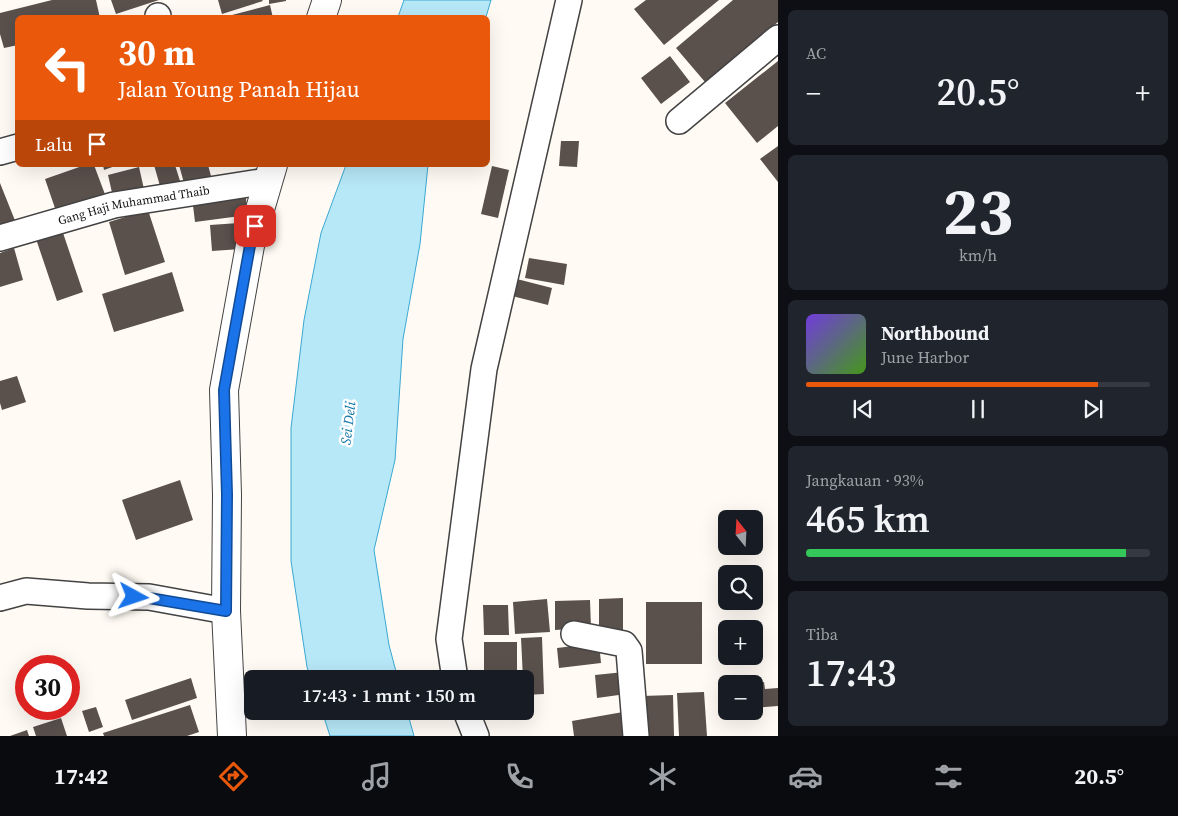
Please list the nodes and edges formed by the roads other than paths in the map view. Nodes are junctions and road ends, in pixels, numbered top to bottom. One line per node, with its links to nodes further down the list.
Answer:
1 (327, 0): 3 (street)
2 (569, 0): 13 (street)
3 (322, 15)
4 (778, 38): 5 (street)
5 (678, 121)
6 (15, 148): 7 (street)
7 (0, 152)
8 (270, 173): 9 (street, Gang Haji Muhammad Thaib); 11 (street)
9 (0, 238)
10 (0, 598): 11 (street)
11 (226, 611): 15 (street)
12 (574, 634): 17 (street)
13 (454, 670)
14 (470, 720): 16 (street)
15 (232, 736)
16 (476, 736)
17 (636, 736)

